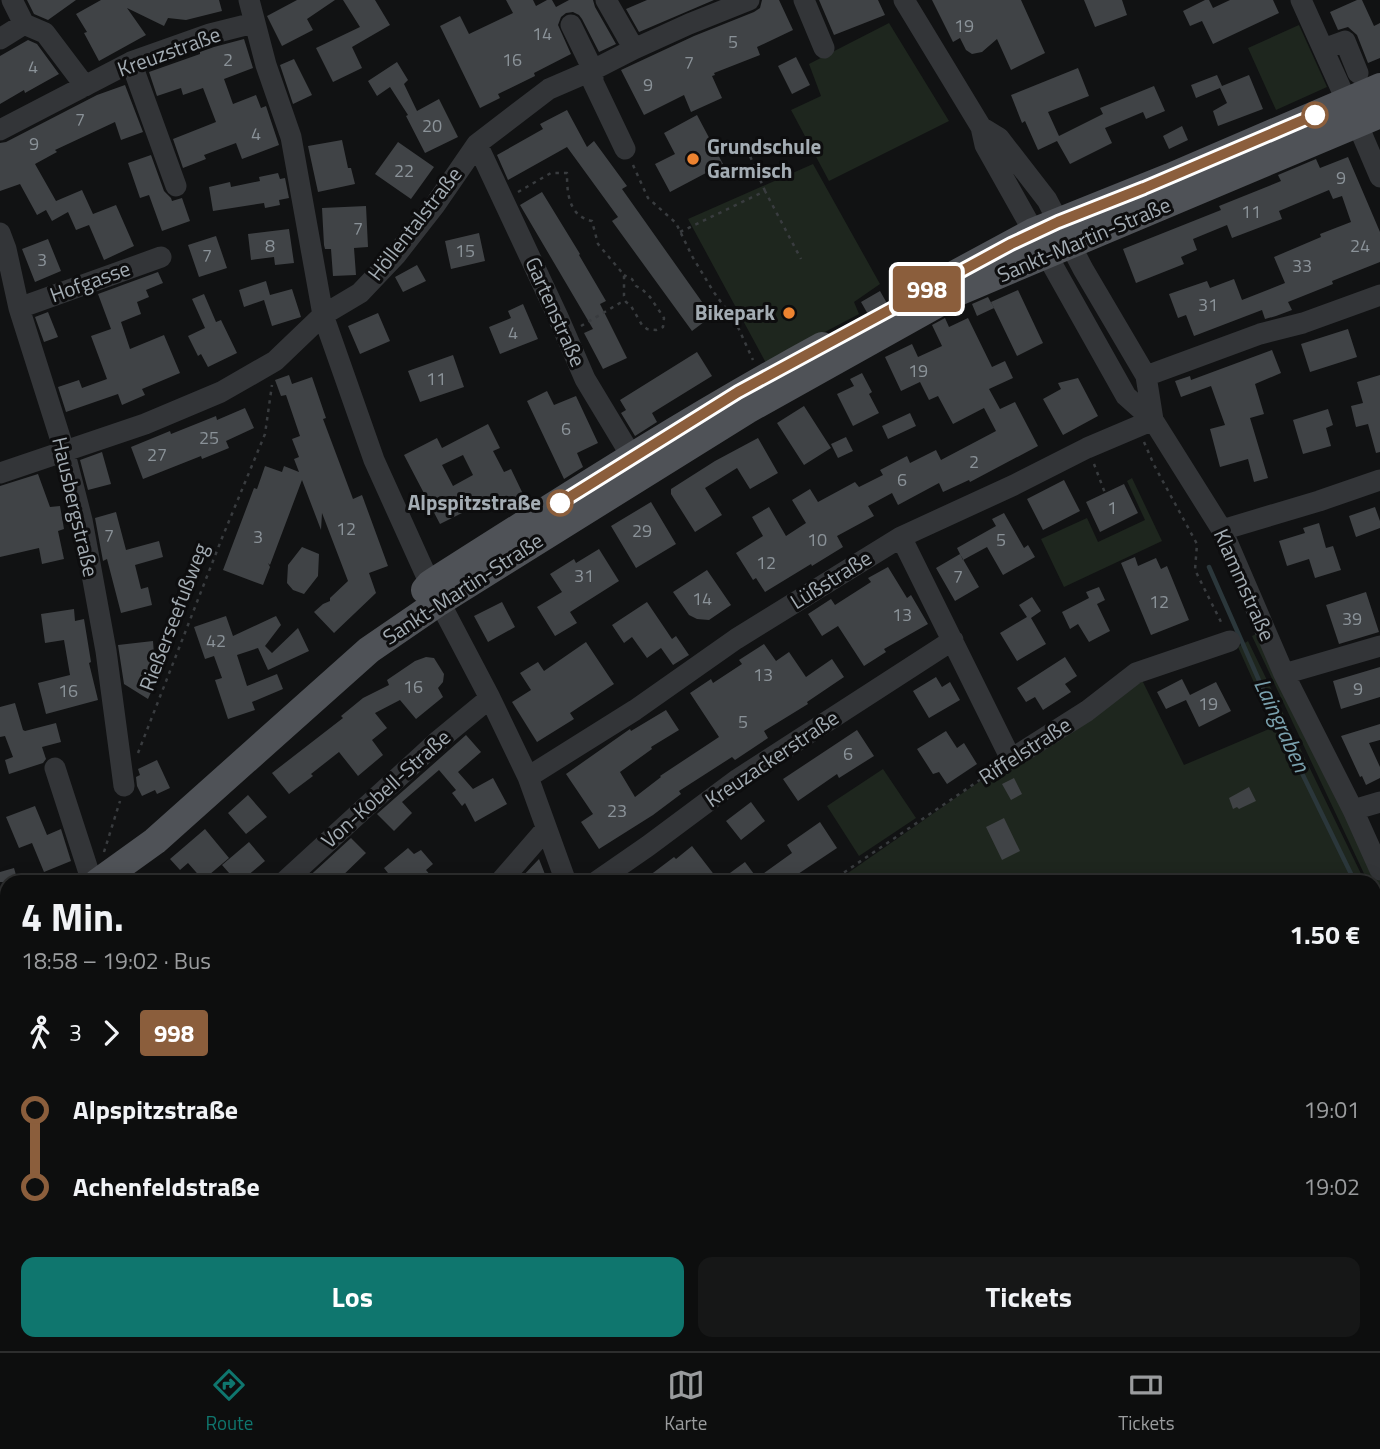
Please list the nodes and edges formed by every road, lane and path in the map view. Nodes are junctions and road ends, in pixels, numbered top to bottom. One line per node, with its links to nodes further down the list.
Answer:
1 (12, 0): 9 (street)
2 (249, 0): 8 (street)
3 (606, 0): 13 (street)
4 (749, 0): 13 (street, Höllentalstraße)
5 (804, 0): 12 (street)
6 (904, 0): 30 (street, Klammstraße)
7 (1301, 0): 14 (street)
8 (254, 23): 15 (street, Kreuzstraße); 37 (street)
9 (24, 24): 11 (street); 18 (street)
10 (571, 25): 16 (street)
11 (0, 39)
12 (824, 48)
13 (634, 49): 16 (street, Höllentalstraße)
14 (1323, 49): 17 (street); 19 (street)
15 (131, 62): 18 (street, Kreuzstraße); 25 (street)
16 (593, 70): 21 (street, Höllentalstraße); 23 (street)
17 (1369, 80): 19 (main road, Sankt-Martin-Straße)
18 (85, 86): 20 (street, Kreuzstraße)
19 (1361, 113): 24 (street); 30 (main road, Sankt-Martin-Straße)
20 (0, 130)
21 (477, 144): 27 (street, Gartenstraße); 37 (street, Höllentalstraße)
22 (772, 146): 26 (path)
23 (625, 149): 28 (path)
24 (1380, 177)
25 (176, 186)
26 (765, 191): 28 (path); 32 (path)
27 (504, 201): 33 (path); 38 (street, Gartenstraße)
28 (680, 232): 41 (path)
29 (0, 233): 36 (street, Hausbergstraße)
30 (1052, 239): 40 (street, Klammstraße); 41 (main road, Sankt-Martin-Straße); 42 (street, Klammstraße); 45 (main road, Sankt-Martin-Straße)
31 (161, 257): 36 (street, Hofgasse)
32 (801, 259)
33 (624, 275): 35 (path); 35 (path)
34 (1380, 295): 40 (street)
35 (626, 302): 38 (path)
36 (19, 307): 44 (street, Hausbergstraße)
37 (323, 315): 39 (street, Höllentalstraße); 51 (street)
38 (565, 333): 45 (street, Gartenstraße)
39 (275, 361): 44 (street, Höllentalstraße); 57 (path, Rießerseefußweg)
40 (1146, 376): 42 (street, Klammstraße)
41 (762, 378): 45 (main road, Sankt-Martin-Straße)
42 (1145, 423): 43 (street, Lüßstraße); 49 (street, Klammstraße); 53 (path)
43 (1087, 448): 48 (path); 50 (street, Lüßstraße)
44 (64, 450): 46 (street, Höllentalstraße); 61 (street, Hausbergstraße)
45 (638, 466): 51 (main road, Sankt-Martin-Straße)
46 (0, 473)
47 (1380, 480): 49 (street)
48 (1105, 493)
49 (1222, 530): 55 (street, Klammstraße)
50 (901, 537): 52 (street); 60 (street, Lüßstraße)
51 (434, 593): 56 (street); 68 (main road, Sankt-Martin-Straße)
52 (953, 640): 58 (street); 72 (street, Kreuzackerstraße)
53 (1230, 641): 58 (street, Riffelstraße)
54 (1380, 646): 55 (street)
55 (1284, 674): 63 (street, Klammstraße)
56 (490, 698): 60 (street); 69 (street, Von-Kobell-Straße)
57 (138, 753)
58 (1010, 760): 73 (path, Riffelstraße)
59 (55, 768): 67 (street)
60 (528, 777): 64 (street)
61 (124, 786): 65 (path)
62 (1380, 802): 63 (street)
63 (1353, 810): 66 (street, Klammstraße)
64 (546, 829): 70 (street); 71 (street)
65 (103, 853)
66 (1380, 870)
67 (90, 875)
68 (108, 875)
69 (292, 875)
70 (506, 875)
71 (563, 875)
72 (606, 875)
73 (840, 875)

